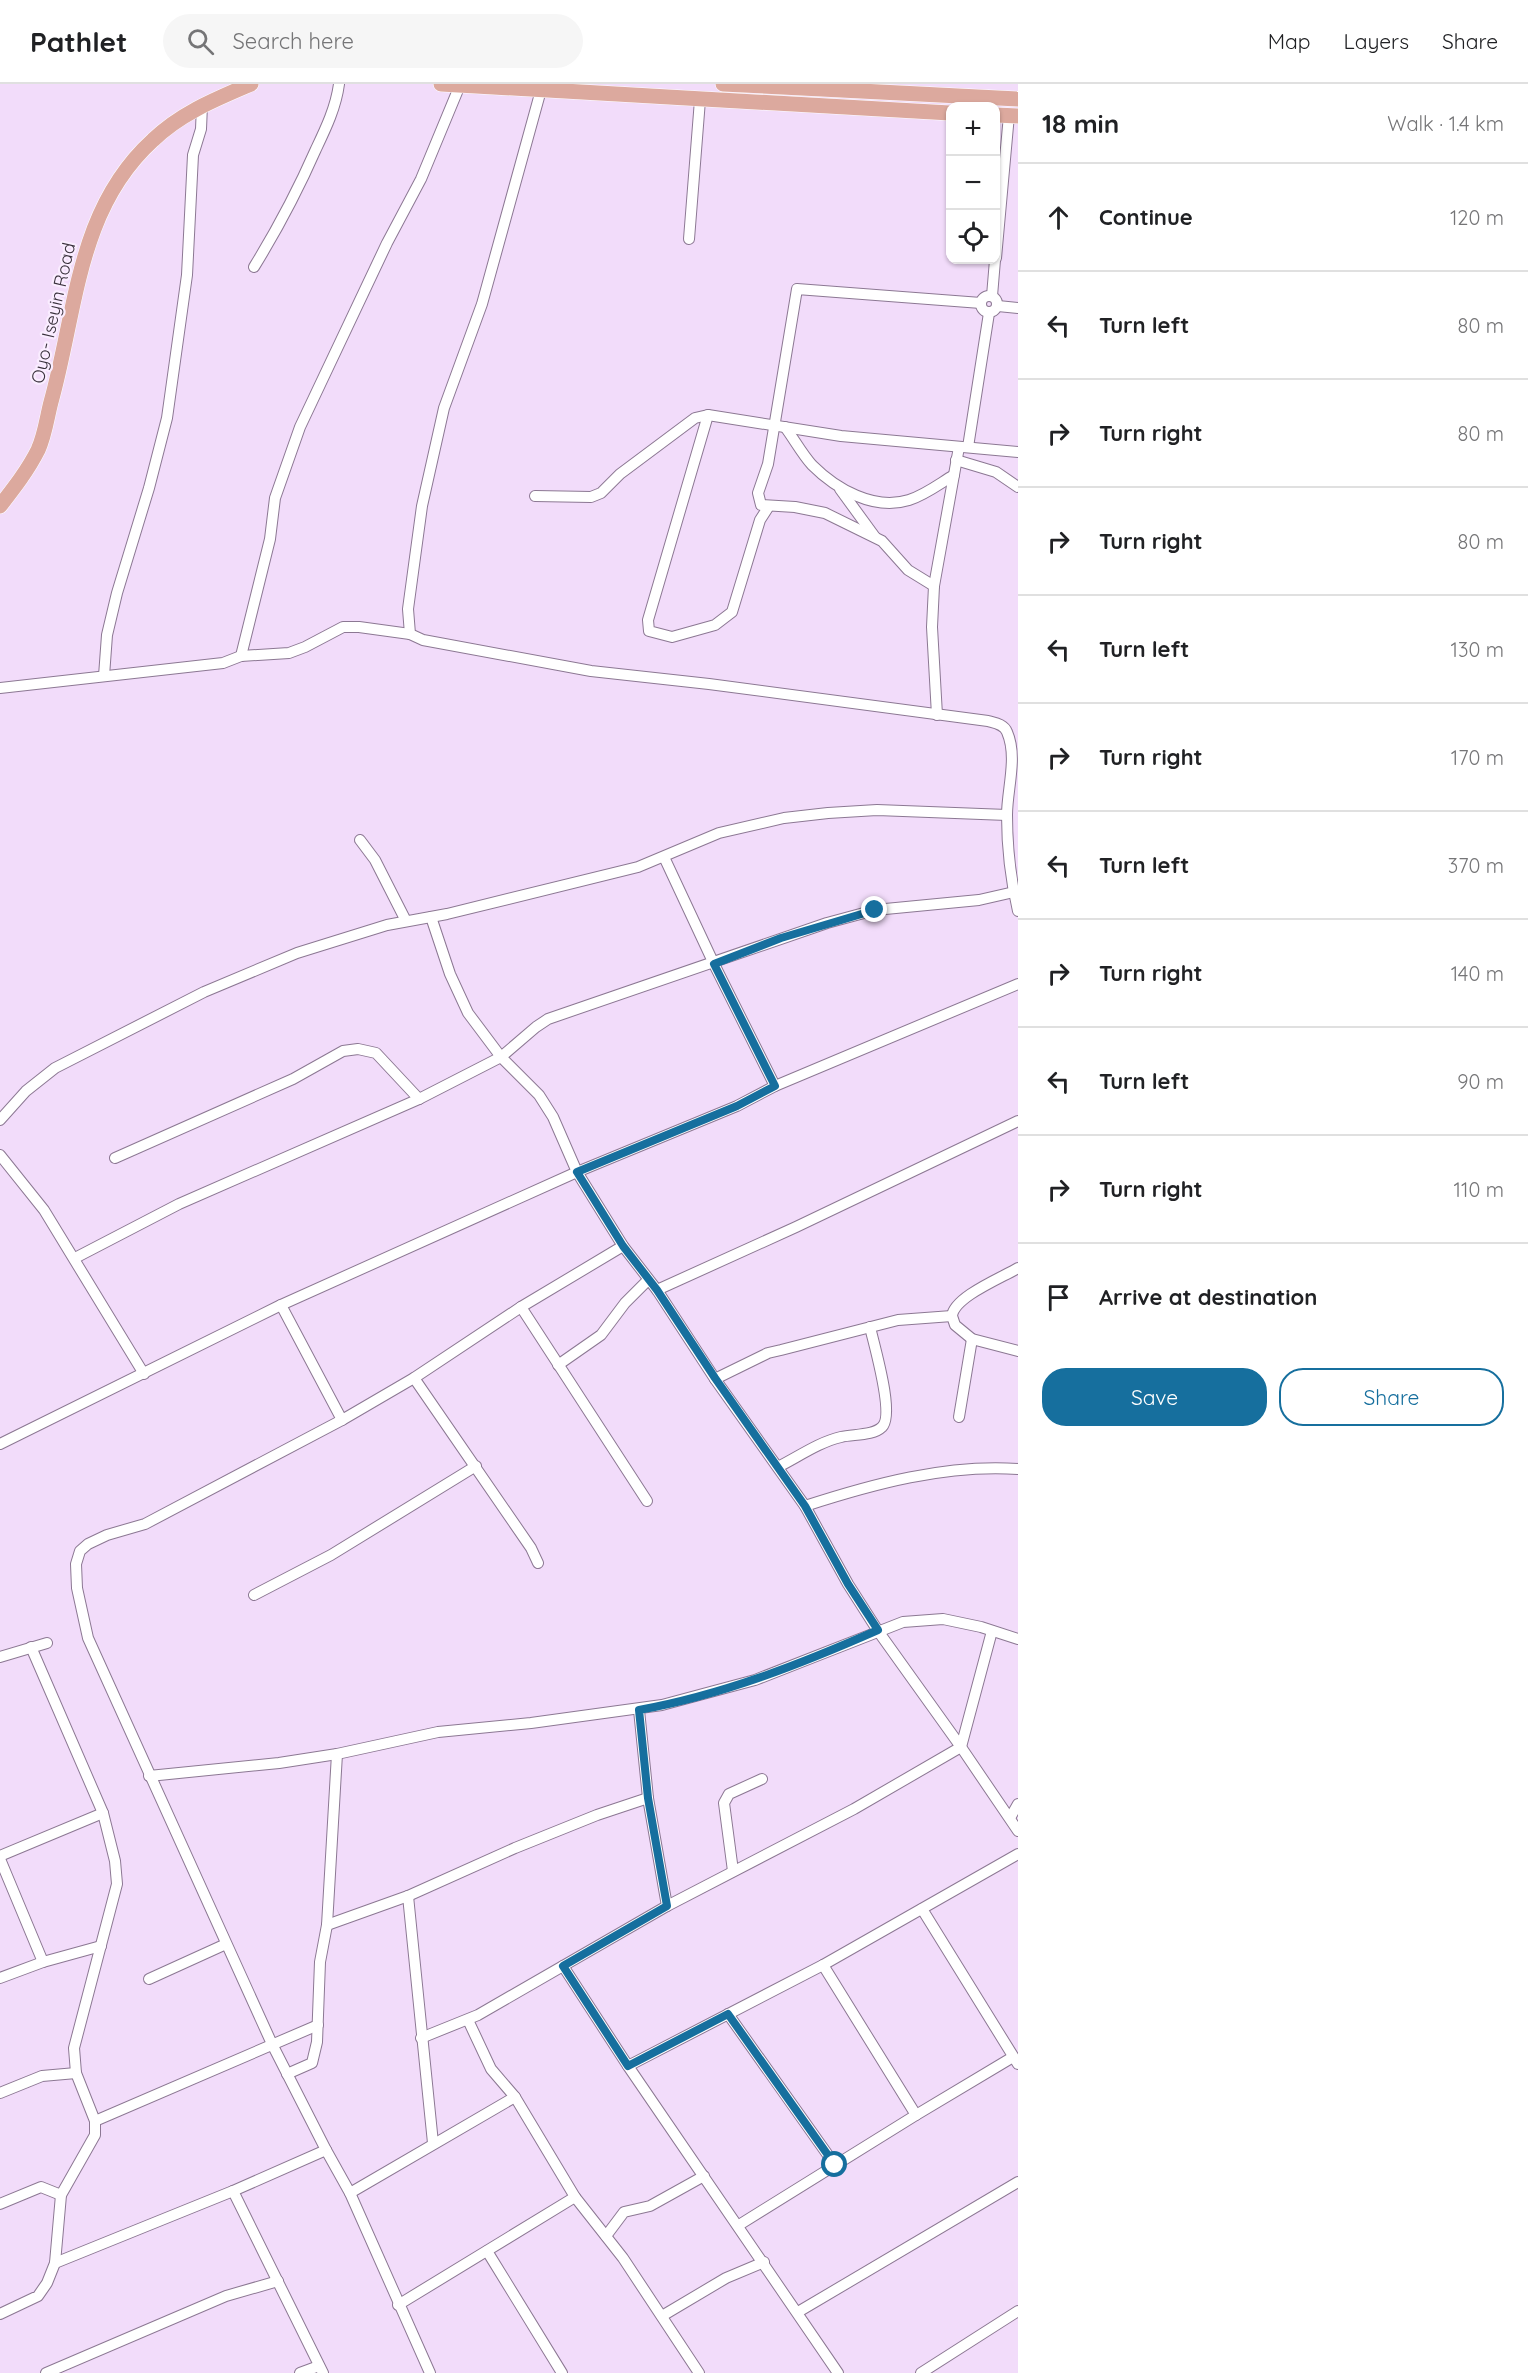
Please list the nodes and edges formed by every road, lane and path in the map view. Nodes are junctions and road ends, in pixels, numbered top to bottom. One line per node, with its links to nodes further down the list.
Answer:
1 (251, 84): 12 (main road, Oyo- Iseyin Road)
2 (339, 84): 18 (street)
3 (441, 84): 6 (main road)
4 (723, 84): 5 (main road)
5 (732, 84): 7 (main road); 11 (street)
6 (460, 85): 8 (main road); 35 (street)
7 (825, 87): 9 (main road)
8 (541, 90): 10 (main road); 34 (street)
9 (1018, 99)
10 (700, 100): 11 (main road); 16 (street)
11 (731, 102): 13 (main road)
12 (202, 105): 30 (main road, Oyo- Iseyin Road); 36 (street)
13 (946, 113)
14 (1008, 115): 15 (street)
15 (999, 210)
16 (689, 239)
17 (995, 264): 19 (street)
18 (254, 267)
19 (993, 305): 20 (street); 22 (street); 23 (street)
20 (1018, 308)
21 (708, 415): 22 (street); 29 (street); 31 (street)
22 (779, 426): 23 (street); 27 (street); 31 (street)
23 (963, 447): 24 (street); 25 (street)
24 (1018, 452)
25 (956, 460): 26 (street); 28 (street)
26 (954, 475): 27 (street); 33 (street)
27 (836, 485): 32 (street)
28 (1018, 488)
29 (535, 496)
30 (0, 506)
31 (769, 506): 32 (street)
32 (875, 538): 33 (street)
33 (934, 586): 38 (street)
34 (410, 634): 35 (street); 38 (street)
35 (241, 656): 36 (street)
36 (104, 676): 37 (street)
37 (0, 688)
38 (937, 715): 39 (street)
39 (1015, 763): 40 (street)
40 (1007, 815): 42 (street); 43 (street)
41 (360, 840): 46 (street)
42 (664, 857): 45 (street); 47 (street)
43 (1014, 892): 44 (street); 47 (street)
44 (1018, 911)
45 (431, 916): 46 (street); 49 (street)
46 (406, 921): 52 (street)
47 (714, 964): 49 (street); 50 (street)
48 (1018, 984): 50 (street)
49 (501, 1057): 51 (street); 56 (street)
50 (775, 1086): 56 (street)
51 (419, 1100): 55 (street); 58 (street)
52 (0, 1120)
53 (1018, 1121): 61 (street)
54 (0, 1155): 58 (street)
55 (115, 1158)
56 (577, 1172): 57 (street); 62 (street)
57 (623, 1246): 60 (street); 63 (street)
58 (75, 1258): 69 (street)
59 (1018, 1268): 64 (street)
60 (648, 1280): 61 (street); 68 (street)
61 (657, 1290): 71 (street)
62 (281, 1305): 69 (street); 73 (street)
63 (521, 1307): 68 (street); 70 (street)
64 (952, 1316): 65 (street); 66 (street)
65 (870, 1327): 71 (street); 76 (street)
66 (972, 1339): 67 (street); 72 (street)
67 (1018, 1351)
68 (558, 1365): 78 (street)
69 (144, 1374): 74 (street)
70 (414, 1378): 73 (street); 75 (street)
71 (715, 1378): 76 (street)
72 (959, 1416)
73 (342, 1420): 91 (street)
74 (0, 1444)
75 (476, 1466): 80 (street); 81 (street)
76 (778, 1467): 79 (street)
77 (1018, 1469): 79 (street)
78 (647, 1501)
79 (805, 1506): 82 (street)
80 (538, 1563)
81 (254, 1594)
82 (878, 1630): 83 (street); 88 (street); 89 (street)
83 (992, 1631): 84 (street); 89 (street)
84 (1018, 1639)
85 (47, 1643): 86 (street)
86 (31, 1647): 87 (street); 95 (street)
87 (0, 1658)
88 (639, 1710): 90 (street); 93 (street)
89 (961, 1747): 96 (street); 100 (street)
90 (337, 1754): 91 (street); 104 (street)
91 (149, 1776): 105 (street)
92 (762, 1779): 100 (street)
93 (648, 1798): 101 (street); 102 (street)
94 (1018, 1804): 96 (street)
95 (103, 1813): 99 (street); 106 (street)
96 (1010, 1818): 97 (street)
97 (1018, 1831)
98 (1018, 1854): 103 (street)
99 (1, 1862): 107 (street)
100 (733, 1871): 102 (street)
101 (408, 1896): 104 (street); 115 (street)
102 (667, 1906): 109 (street)
103 (922, 1909): 108 (street); 117 (street)
104 (327, 1925): 114 (street)
105 (226, 1944): 111 (street); 116 (street)
106 (101, 1946): 107 (street); 119 (street)
107 (43, 1962): 110 (street)
108 (823, 1965): 112 (street); 123 (street)
109 (563, 1966): 113 (street); 118 (street)
110 (0, 1978)
111 (149, 1979)
112 (728, 2014): 118 (street); 127 (street)
113 (468, 2020): 115 (street); 122 (street)
114 (318, 2025): 116 (street); 120 (street)
115 (421, 2037): 125 (street)
116 (272, 2044): 120 (street); 124 (street)
117 (1016, 2061): 123 (street)
118 (628, 2066): 128 (street)
119 (76, 2073): 121 (street); 124 (street)
120 (287, 2074): 126 (street)
121 (0, 2093)
122 (515, 2097): 125 (street); 133 (street)
123 (916, 2115): 127 (street)
124 (95, 2121): 132 (street)
125 (433, 2143): 131 (street)
126 (326, 2150): 130 (street); 131 (street)
127 (835, 2165): 135 (street)
128 (704, 2176): 135 (street); 136 (street)
129 (1018, 2182): 143 (street)
130 (233, 2191): 139 (street); 140 (street)
131 (350, 2193): 141 (street)
132 (61, 2195): 134 (street); 139 (street)
133 (575, 2197): 136 (street); 137 (street)
134 (0, 2204)
135 (739, 2225): 138 (street)
136 (606, 2236): 145 (street)
137 (487, 2251): 141 (street); 150 (street)
138 (764, 2262): 143 (street); 145 (street)
139 (55, 2263): 144 (street)
140 (278, 2281): 146 (street); 147 (street)
141 (399, 2304): 149 (street)
142 (1018, 2311): 153 (street)
143 (798, 2312): 152 (street)
144 (0, 2314)
145 (662, 2316): 151 (street)
146 (321, 2369): 148 (street)
147 (46, 2373)
148 (300, 2373)
149 (430, 2373)
150 (562, 2373)
151 (699, 2373)
152 (838, 2373)
153 (921, 2373)

